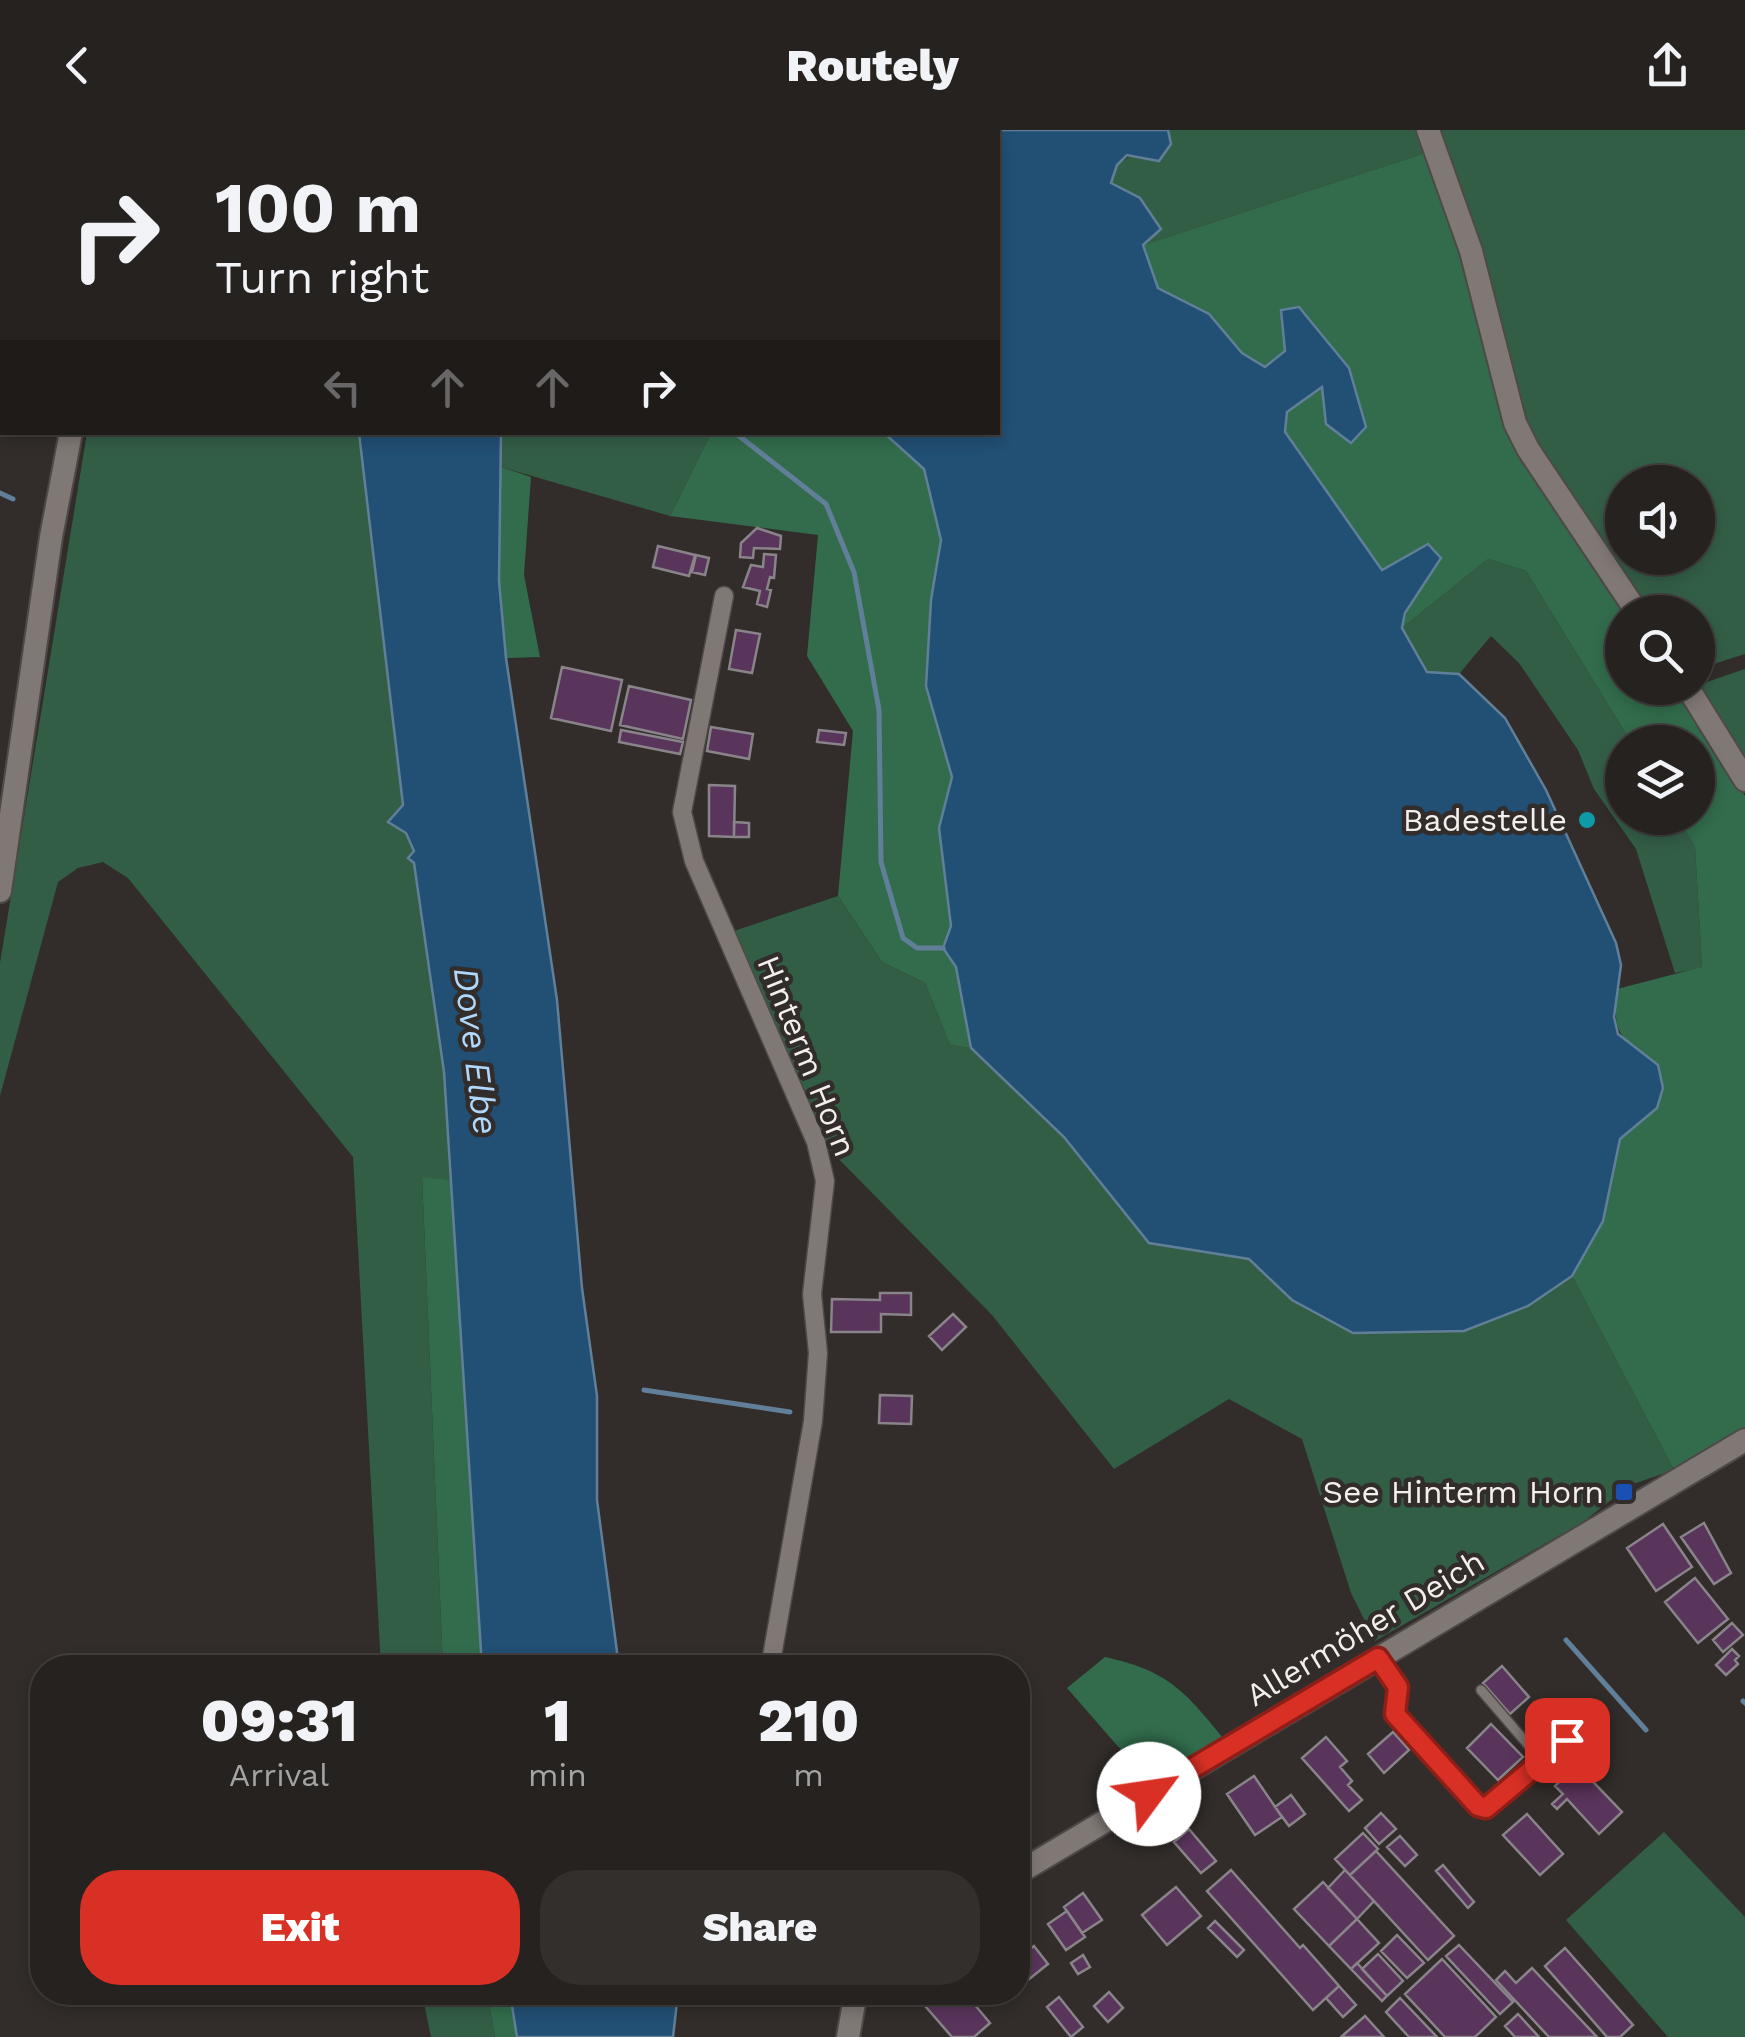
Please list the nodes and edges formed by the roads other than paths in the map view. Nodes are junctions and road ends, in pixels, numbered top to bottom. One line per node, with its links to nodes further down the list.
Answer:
1 (1428, 130): 3 (street)
2 (70, 435): 7 (street)
3 (1626, 595)
4 (724, 596): 9 (street, Hinterm Horn)
5 (1699, 705): 6 (street)
6 (1745, 780)
7 (0, 891)
8 (1745, 1440): 10 (street, Allermöher Deich)
9 (772, 1655)
10 (1378, 1658): 13 (lane); 14 (street, Allermöher Deich)
11 (1481, 1690): 13 (lane)
12 (1567, 1740): 13 (lane)
13 (1542, 1761)
14 (1030, 1866)
15 (854, 2005): 16 (street)
16 (848, 2037)

